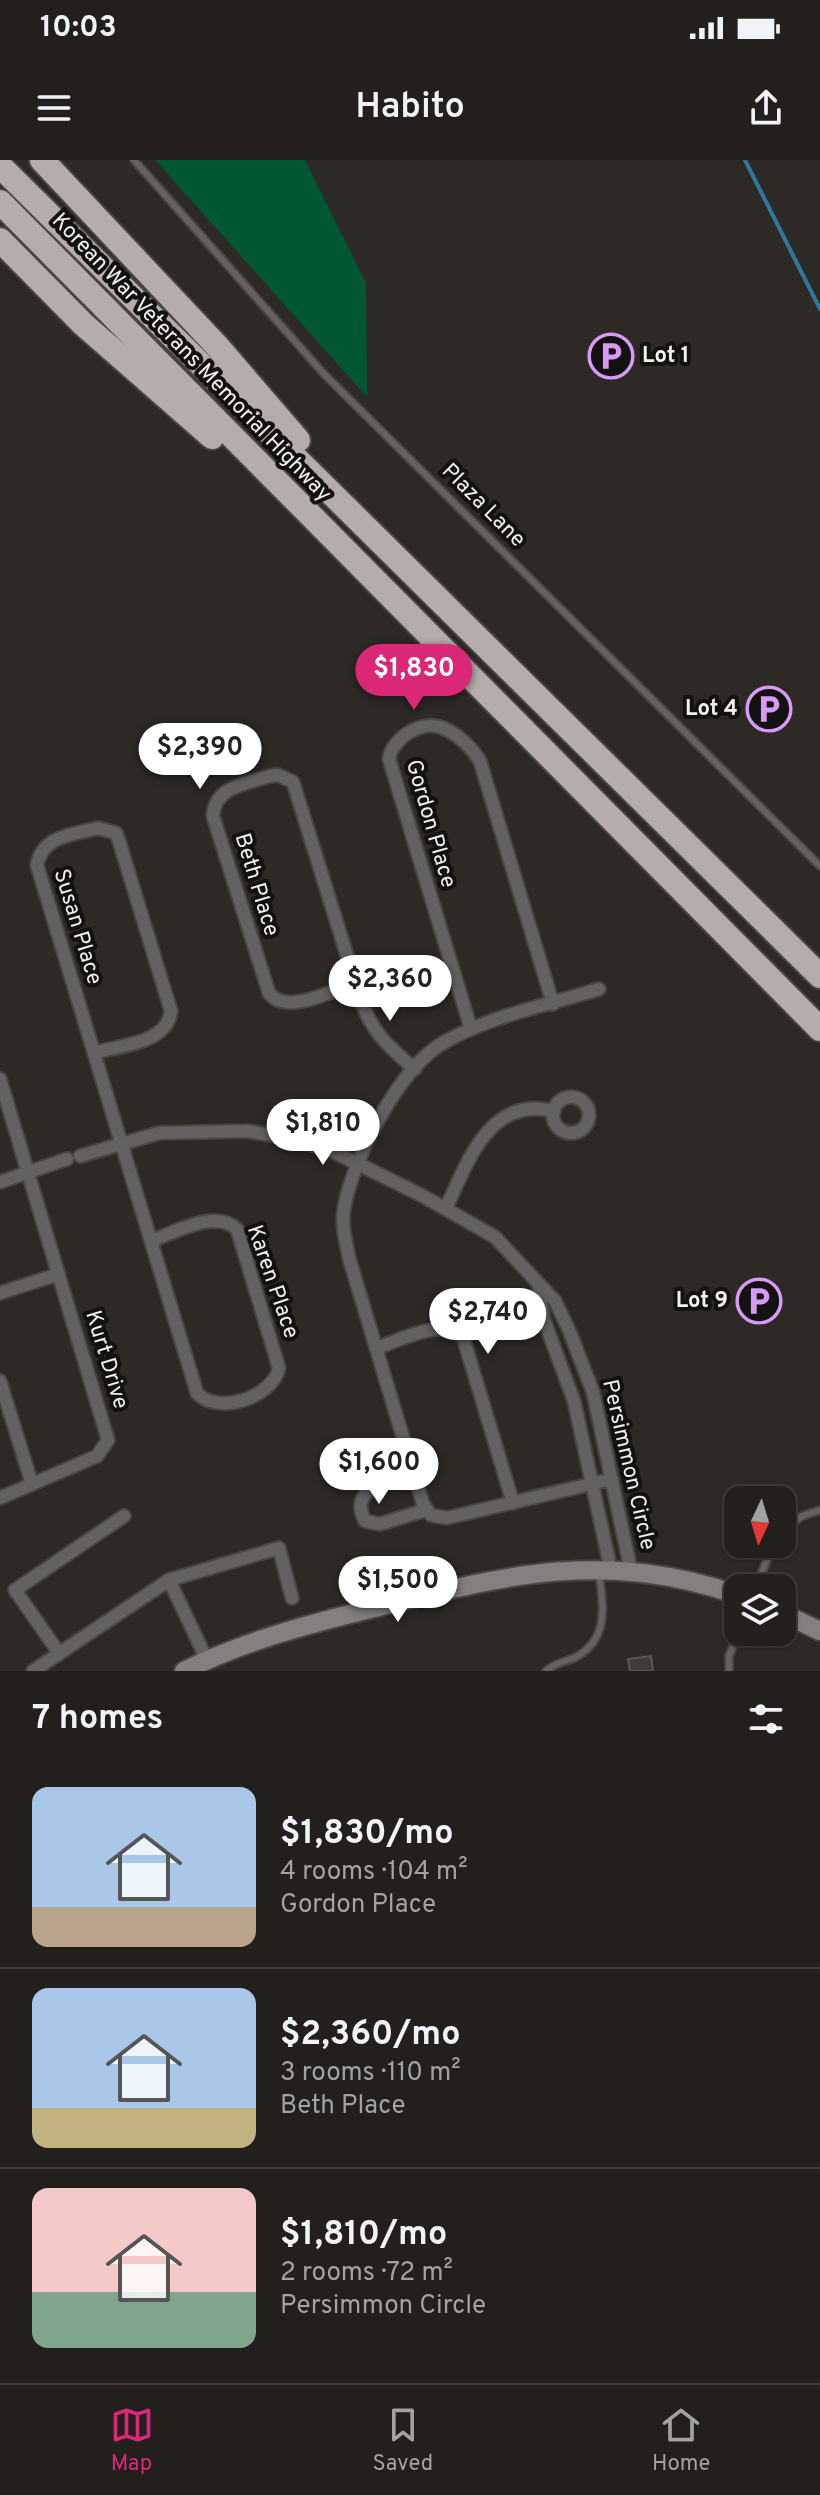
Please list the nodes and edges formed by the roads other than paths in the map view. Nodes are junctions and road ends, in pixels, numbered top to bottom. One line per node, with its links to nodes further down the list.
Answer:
1 (42, 160): 6 (highway, Korean War Veterans Memorial Highway)
2 (134, 160): 8 (lane, Plaza Lane)
3 (0, 166): 6 (highway, Korean War Veterans Memorial Highway)
4 (0, 202): 7 (highway, Korean War Veterans Memorial Highway)
5 (0, 240): 7 (highway, Korean War Veterans Memorial Highway)
6 (336, 498): 9 (highway, Korean War Veterans Memorial Highway)
7 (344, 552): 14 (highway, Korean War Veterans Memorial Highway)
8 (820, 866)
9 (820, 976)
10 (356, 983): 10 (street, Beth Place); 16 (street, Beth Place)
11 (599, 989): 12 (street)
12 (553, 1004): 13 (street); 13 (street, Gordon Place)
13 (471, 1029): 16 (street)
14 (820, 1029)
15 (94, 1053): 15 (street, Susan Place); 19 (street, Karen Place)
16 (415, 1069): 20 (street)
17 (0, 1079): 21 (street, Kurt Drive)
18 (554, 1111): 23 (street)
19 (122, 1144): 20 (street, Persimmon Circle); 21 (street, Persimmon Circle); 24 (street, Karen Place)
20 (357, 1164): 23 (street, Persimmon Circle); 28 (street)
21 (28, 1172): 22 (street, Persimmon Circle); 25 (street, Kurt Drive)
22 (0, 1182)
23 (446, 1208): 26 (street, Persimmon Circle)
24 (151, 1241): 24 (street, Karen Place)
25 (59, 1274): 27 (street); 34 (street, Kurt Drive)
26 (539, 1287): 29 (street, Persimmon Circle); 31 (street, Persimmon Circle)
27 (0, 1293)
28 (376, 1348): 32 (street); 37 (street)
29 (586, 1375): 31 (street); 33 (street, Persimmon Circle)
30 (0, 1381): 34 (street)
31 (569, 1386): 35 (street, Persimmon Circle)
32 (414, 1474): 38 (street); 38 (street)
33 (612, 1479): 35 (street); 43 (street, Persimmon Circle)
34 (32, 1484): 36 (street, Kurt Drive)
35 (593, 1484): 37 (street); 42 (street, Persimmon Circle)
36 (0, 1498)
37 (513, 1503): 38 (street)
38 (426, 1510)
39 (820, 1510): 41 (lane)
40 (124, 1516): 50 (street)
41 (796, 1520)
42 (605, 1569): 43 (street); 51 (street); 54 (lane)
43 (631, 1571): 45 (street)
44 (169, 1580): 46 (street); 50 (street); 51 (street)
45 (724, 1591)
46 (292, 1598)
47 (796, 1620): 48 (street)
48 (820, 1631)
49 (733, 1646): 55 (lane)
50 (59, 1653): 52 (street)
51 (207, 1660): 53 (street)
52 (33, 1671)
53 (184, 1671)
54 (546, 1671)
55 (729, 1671)

